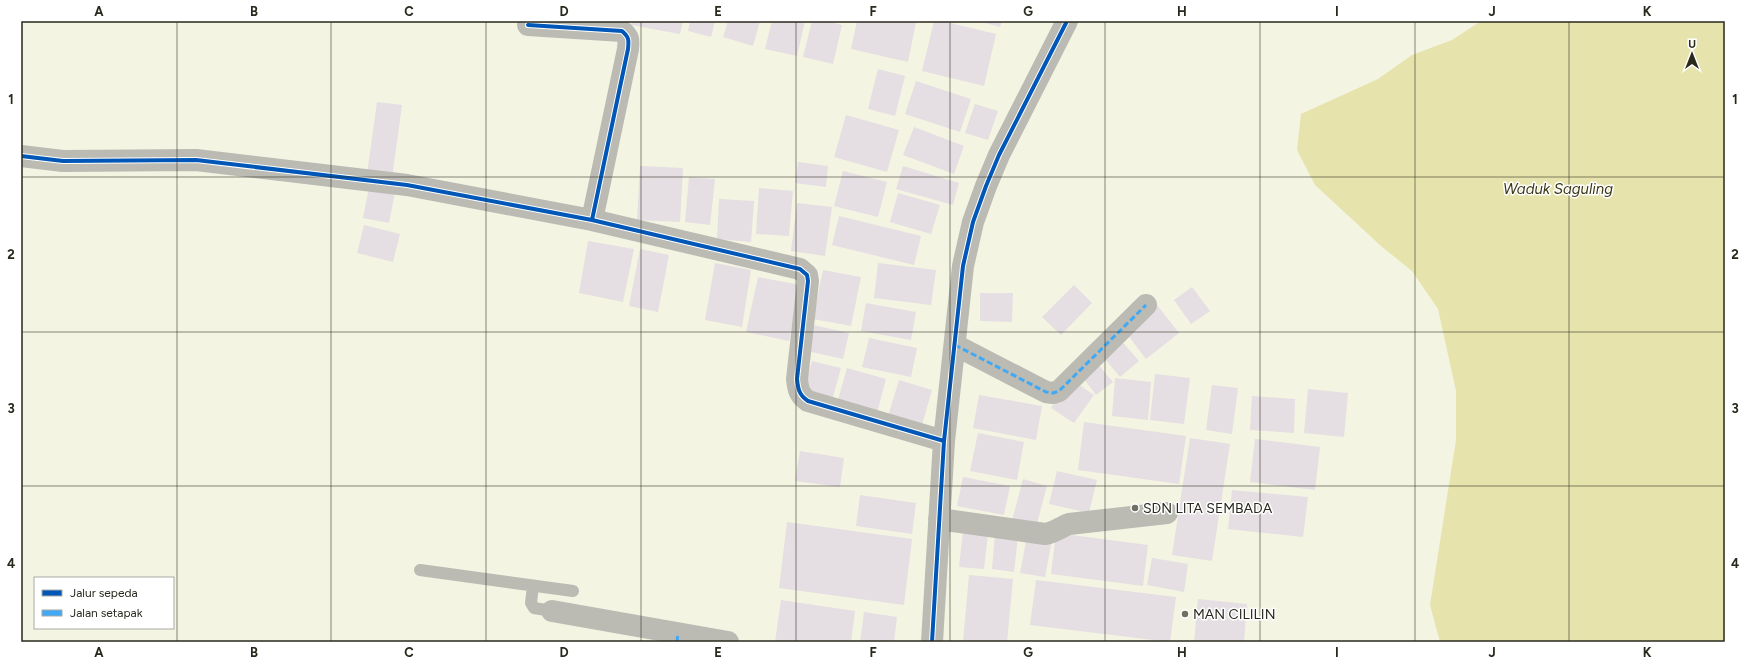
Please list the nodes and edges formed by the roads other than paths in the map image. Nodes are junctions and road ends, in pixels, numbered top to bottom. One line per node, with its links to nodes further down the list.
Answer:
1 (1066, 21): 6 (street)
2 (528, 25): 4 (street)
3 (21, 156): 4 (street)
4 (592, 220): 7 (street)
5 (1146, 305): 6 (street)
6 (955, 345): 7 (street)
7 (944, 441): 9 (street)
8 (1167, 513): 9 (street)
9 (939, 519): 16 (street)
10 (420, 570): 11 (lane)
11 (533, 586): 12 (lane); 13 (lane)
12 (573, 591)
13 (552, 612): 14 (street)
14 (678, 638): 15 (street)
15 (728, 642)
16 (932, 642)

